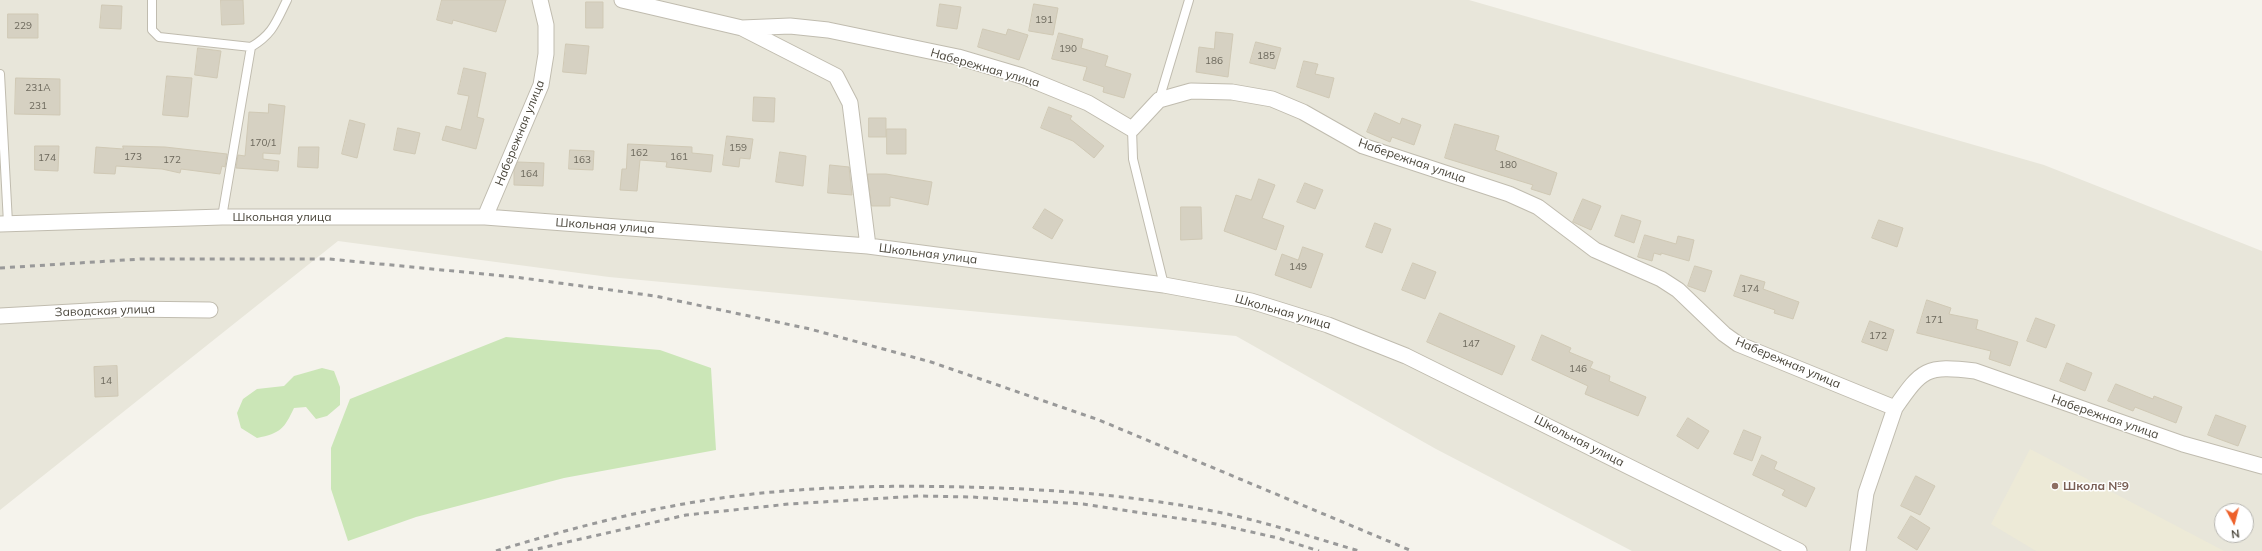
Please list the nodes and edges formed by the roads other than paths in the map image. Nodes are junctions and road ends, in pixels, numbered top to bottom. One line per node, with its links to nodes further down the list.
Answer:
1 (152, 0): 7 (lane)
2 (287, 0): 7 (lane)
3 (540, 0): 12 (street, Набережная улица)
4 (622, 0): 6 (street, Набережная улица)
5 (1189, 0): 9 (lane)
6 (742, 28): 10 (street, Набережная улица); 14 (street, Набережная улица)
7 (251, 47): 11 (lane)
8 (0, 74): 13 (lane)
9 (1159, 100): 10 (street); 18 (street, Набережная улица)
10 (1132, 129): 15 (lane)
11 (222, 216): 12 (street, Школьная улица); 13 (street, Школьная улица)
12 (485, 217): 14 (street, Школьная улица)
13 (4, 223)
14 (868, 246): 15 (street, Школьная улица)
15 (1164, 285): 20 (street, Школьная улица)
16 (210, 310): 17 (street, Заводская улица)
17 (0, 316)
18 (1894, 408): 19 (street, Набережная улица); 21 (street, Набережная улица)
19 (2262, 466)
20 (1799, 551)
21 (1858, 551)

